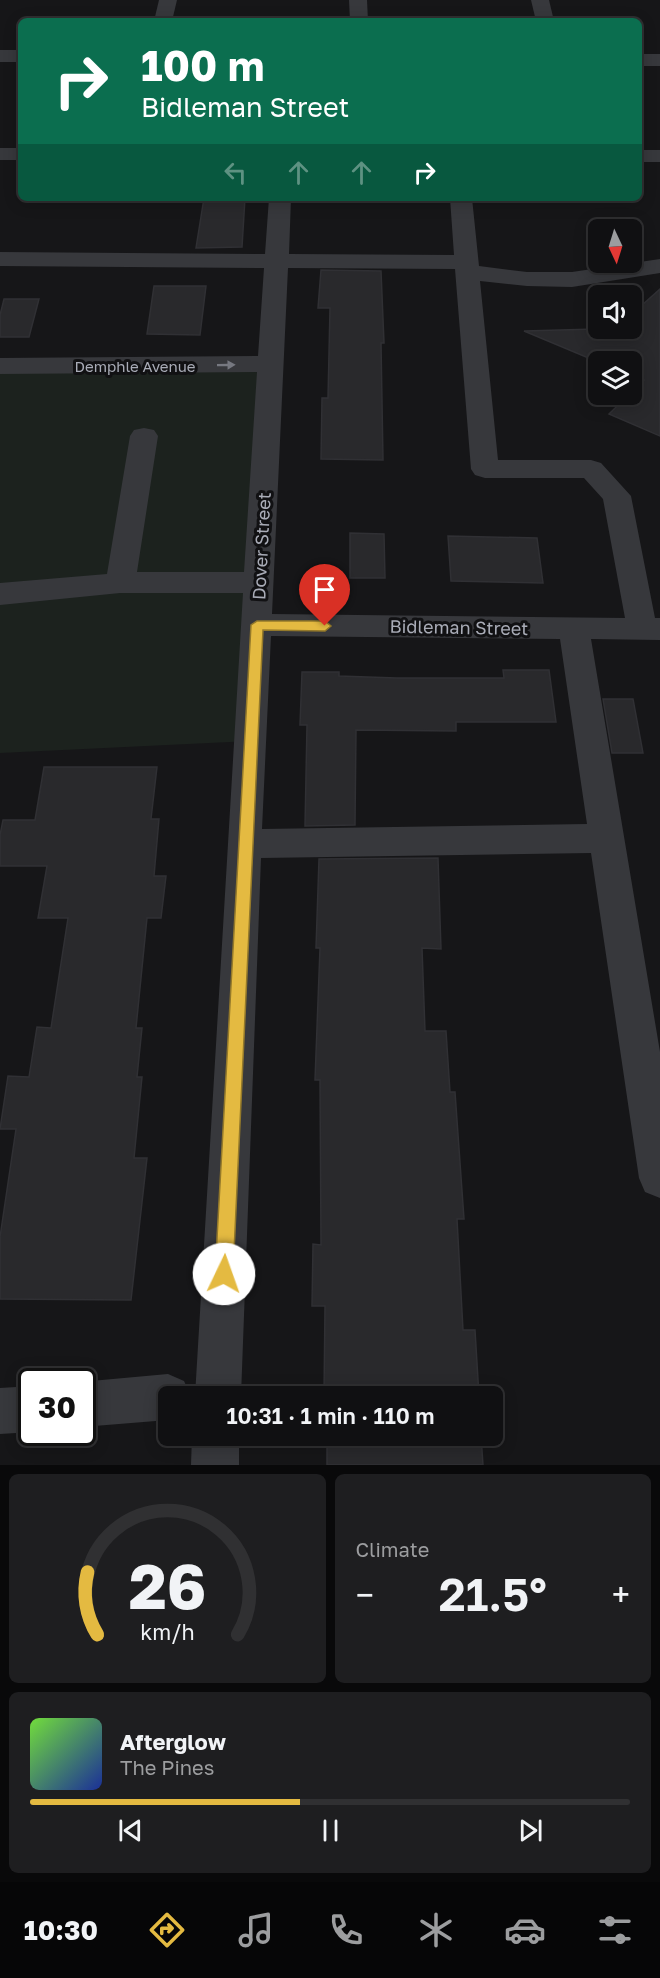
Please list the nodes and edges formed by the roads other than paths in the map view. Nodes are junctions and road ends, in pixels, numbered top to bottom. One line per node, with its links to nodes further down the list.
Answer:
1 (168, 0): 4 (street)
2 (358, 0): 5 (street)
3 (540, 0): 6 (street)
4 (164, 18)
5 (359, 18)
6 (544, 18)
7 (0, 56): 8 (street)
8 (18, 56)
9 (642, 60): 10 (street)
10 (660, 60)
11 (0, 154): 12 (street)
12 (18, 154)
13 (642, 156): 14 (street)
14 (660, 156)
15 (280, 201): 18 (street, Dover Street)
16 (461, 201): 20 (street)
17 (0, 259): 18 (street)
18 (276, 263): 20 (street); 21 (street, Dover Street)
19 (660, 266): 20 (street)
20 (467, 267): 29 (street)
21 (271, 364): 22 (street, Demphle Avenue, one-way to 21); 24 (street, Dover Street)
22 (0, 366)
23 (144, 436): 25 (street)
24 (260, 582): 25 (street); 27 (street, Dover Street)
25 (120, 583): 26 (street)
26 (0, 594)
27 (257, 625): 28 (street, Bidleman Street); 31 (street, Dover Street)
28 (574, 628): 29 (street, Bidleman Street); 30 (street)
29 (651, 629)
30 (607, 838): 31 (street); 32 (street)
31 (244, 844): 33 (street, Dover Street)
32 (660, 1178)
33 (209, 1386)
34 (158, 1398): 35 (street)
35 (96, 1403)
36 (18, 1410): 37 (street)
37 (0, 1411)
38 (213, 1446): 39 (street, Dover Street)
39 (215, 1465)

